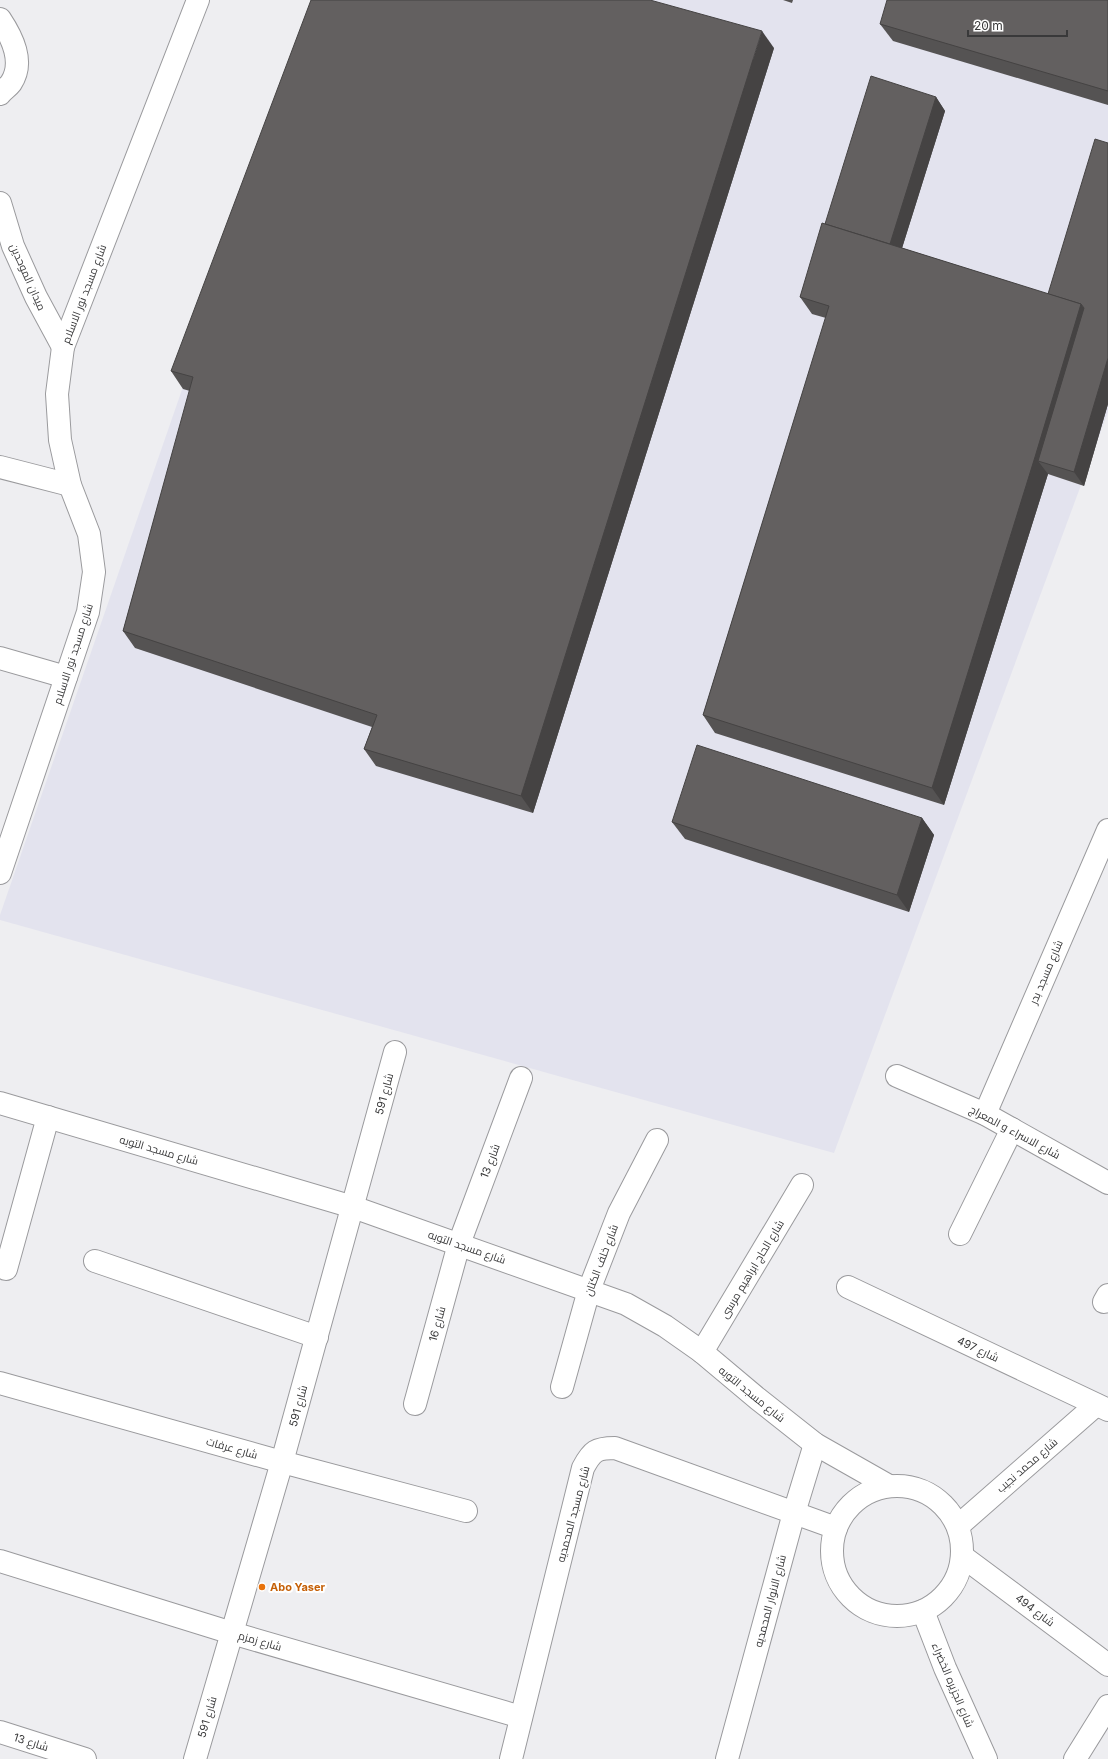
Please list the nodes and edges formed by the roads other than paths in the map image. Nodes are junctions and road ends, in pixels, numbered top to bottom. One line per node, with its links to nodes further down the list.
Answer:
1 (198, 0): 5 (street, شارع مسجد نور الاسلام)
2 (0, 19): 3 (street)
3 (0, 94)
4 (0, 204): 5 (street, ميدان الموحدين)
5 (63, 347): 7 (street, شارع مسجد نور الاسلام)
6 (0, 466): 7 (street)
7 (70, 485): 9 (street, شارع مسجد نور الاسلام)
8 (0, 658): 9 (street)
9 (66, 677): 11 (street, شارع مسجد نور الاسلام)
10 (1108, 830): 16 (street, شارع مسجد بدر)
11 (0, 873)
12 (395, 1052): 22 (street, شارع 591)
13 (897, 1076): 16 (street, شارع الاسراء و المعراج)
14 (521, 1078): 24 (street, شارع 13)
15 (0, 1103): 17 (street, شارع مسجد التوبه)
16 (985, 1114): 18 (street, شارع الاسراء و المعراج)
17 (48, 1117): 22 (street, شارع مسجد التوبه); 26 (street)
18 (1012, 1130): 20 (street, شارع الاسراء و المعراج); 23 (street)
19 (657, 1140): 28 (street, شارع خلف الكتان)
20 (1108, 1183)
21 (802, 1185): 30 (street, شارع الحاج ابراهيم مرسى)
22 (353, 1207): 24 (street, شارع مسجد التوبه); 29 (street, شارع 591)
23 (960, 1234)
24 (459, 1244): 28 (street, شارع مسجد التوبه); 33 (street, شارع 16)
25 (95, 1261): 29 (street)
26 (6, 1269)
27 (848, 1287): 34 (street, شارع 497)
28 (589, 1290): 30 (street, شارع مسجد التوبه); 32 (street, شارع خلف الكتان)
29 (317, 1337): 36 (street, شارع 591)
30 (702, 1352): 35 (street, شارع مسجد التوبه)
31 (0, 1383): 36 (street, شارع عرفات)
32 (562, 1387)
33 (415, 1404)
34 (1102, 1408): 40 (street, شارع محمد نجيب)
35 (815, 1444): 37 (street, شارع مسجد التوبه); 39 (street, شارع الانوار المحمديه)
36 (282, 1462): 38 (street, شارع عرفات); 45 (street, شارع 591)
37 (889, 1486): 40 (street); 41 (street)
38 (466, 1511)
39 (794, 1512): 41 (street, شارع مسجد المحمديه); 48 (street, شارع مسجد المحمديه); 53 (street, شارع الانوار المحمديه)
40 (958, 1526): 42 (street)
41 (836, 1528): 44 (street)
42 (962, 1556): 44 (street); 46 (street, شارع 494)
43 (0, 1561): 45 (street, شارع زمزم)
44 (923, 1611): 54 (street, شارع الجزيره الخضراء)
45 (232, 1633): 48 (street, شارع زمزم); 51 (street, شارع 591)
46 (1108, 1664)
47 (1108, 1706): 55 (street)
48 (521, 1717): 52 (street, شارع مسجد المحمديه)
49 (0, 1732): 50 (street, شارع 13)
50 (85, 1759)
51 (195, 1759)
52 (511, 1759)
53 (727, 1759)
54 (986, 1759)
55 (1075, 1759)

